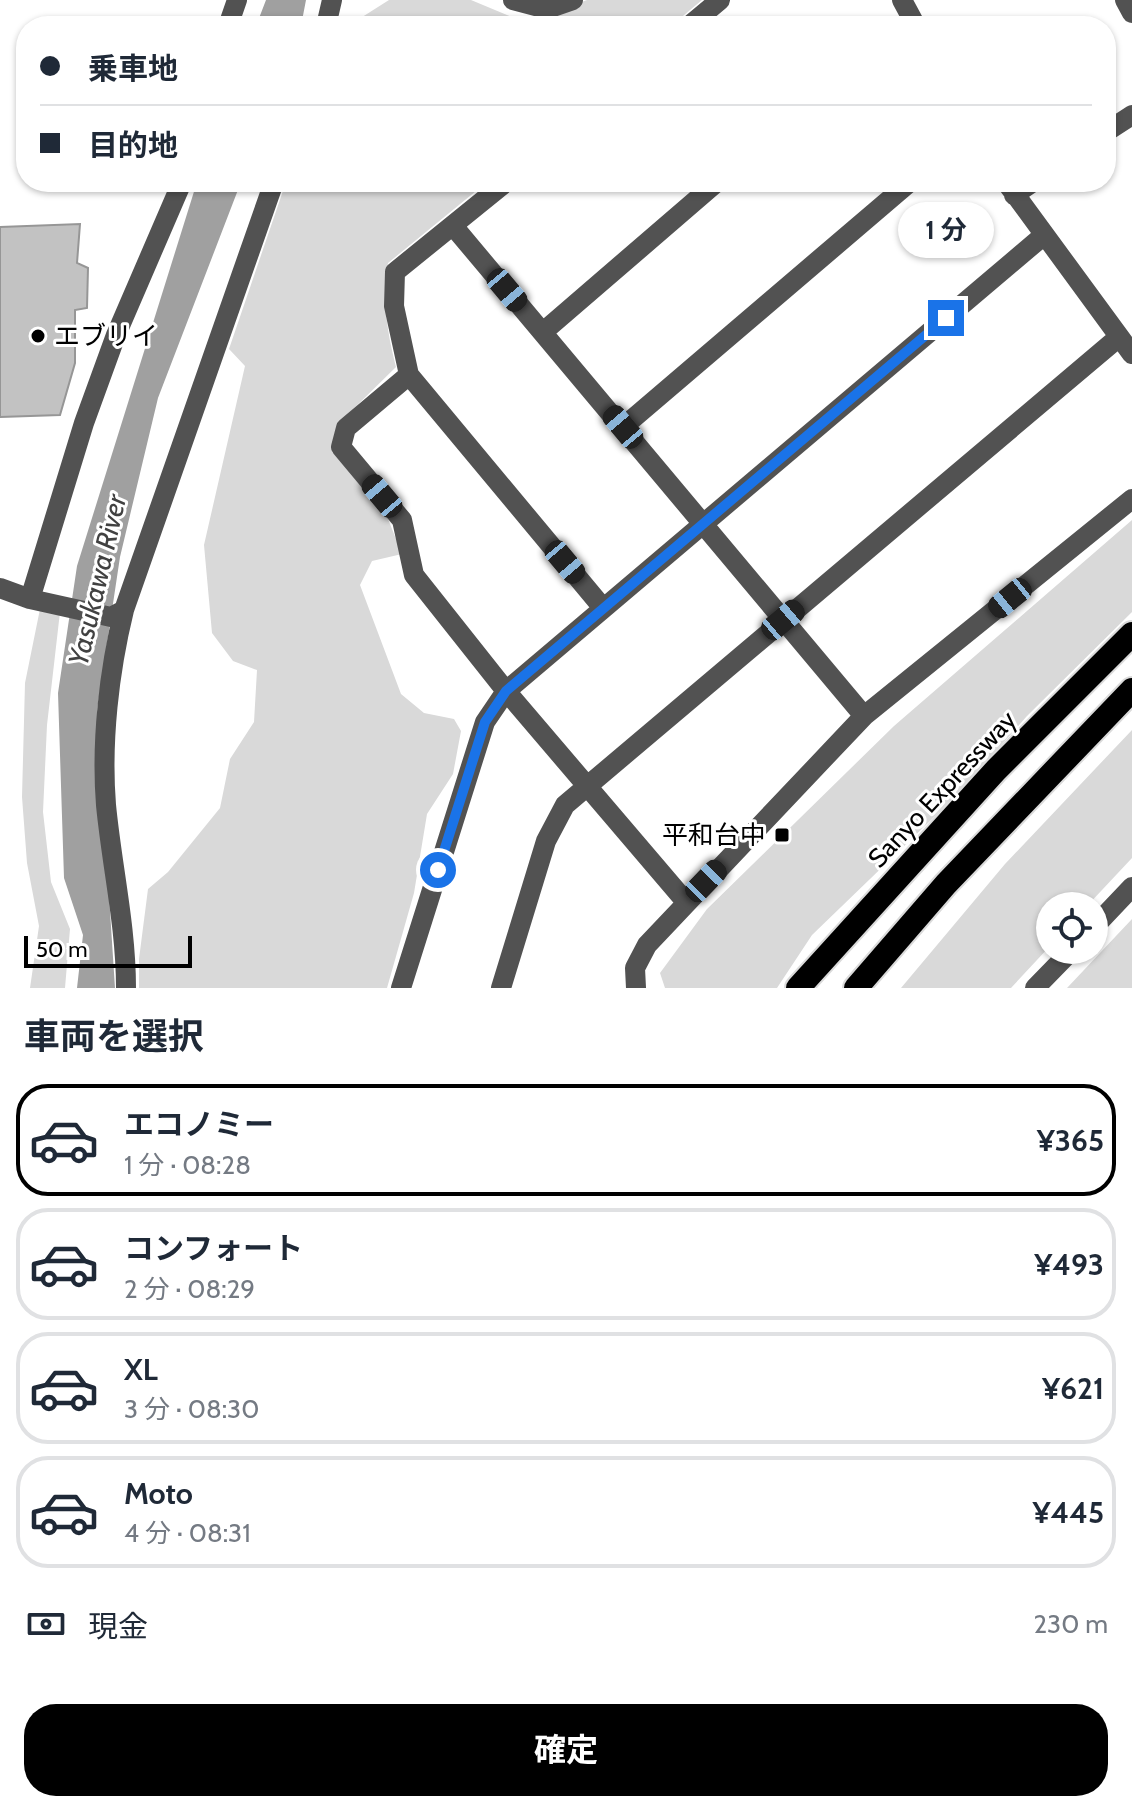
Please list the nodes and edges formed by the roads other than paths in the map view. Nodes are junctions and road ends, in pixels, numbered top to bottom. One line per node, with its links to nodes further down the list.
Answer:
1 (513, 0): 2 (street)
2 (573, 0)
3 (720, 0): 6 (street)
4 (1125, 0): 5 (street)
5 (1132, 13)
6 (701, 16)
7 (178, 192): 23 (street)
8 (270, 192): 25 (street)
9 (494, 192): 13 (street)
10 (705, 192): 15 (street)
11 (898, 192): 19 (street)
12 (1013, 192): 14 (street)
13 (454, 227): 15 (street); 18 (street)
14 (1043, 236): 16 (street); 21 (street)
15 (543, 332): 19 (street)
16 (1119, 337): 17 (street); 26 (street)
17 (1132, 354)
18 (409, 375): 24 (street); 29 (street)
19 (623, 427): 21 (street)
20 (1132, 499): 30 (street)
21 (704, 523): 24 (street); 26 (street)
22 (0, 588): 23 (street)
23 (34, 600): 25 (street)
24 (603, 608): 29 (street)
25 (118, 613): 37 (street)
26 (783, 620): 30 (street); 31 (street)
27 (1132, 634): 40 (highway, Sanyo Expressway)
28 (1132, 690): 41 (highway)
29 (506, 691): 31 (street); 38 (street)
30 (864, 716): 33 (street)
31 (587, 786): 33 (street); 39 (street)
32 (1132, 887): 34 (street)
33 (686, 902): 36 (street)
34 (1108, 912)
35 (1058, 964): 42 (street)
36 (635, 987)
37 (126, 988)
38 (401, 988)
39 (501, 988)
40 (798, 988)
41 (856, 988)
42 (1035, 988)

